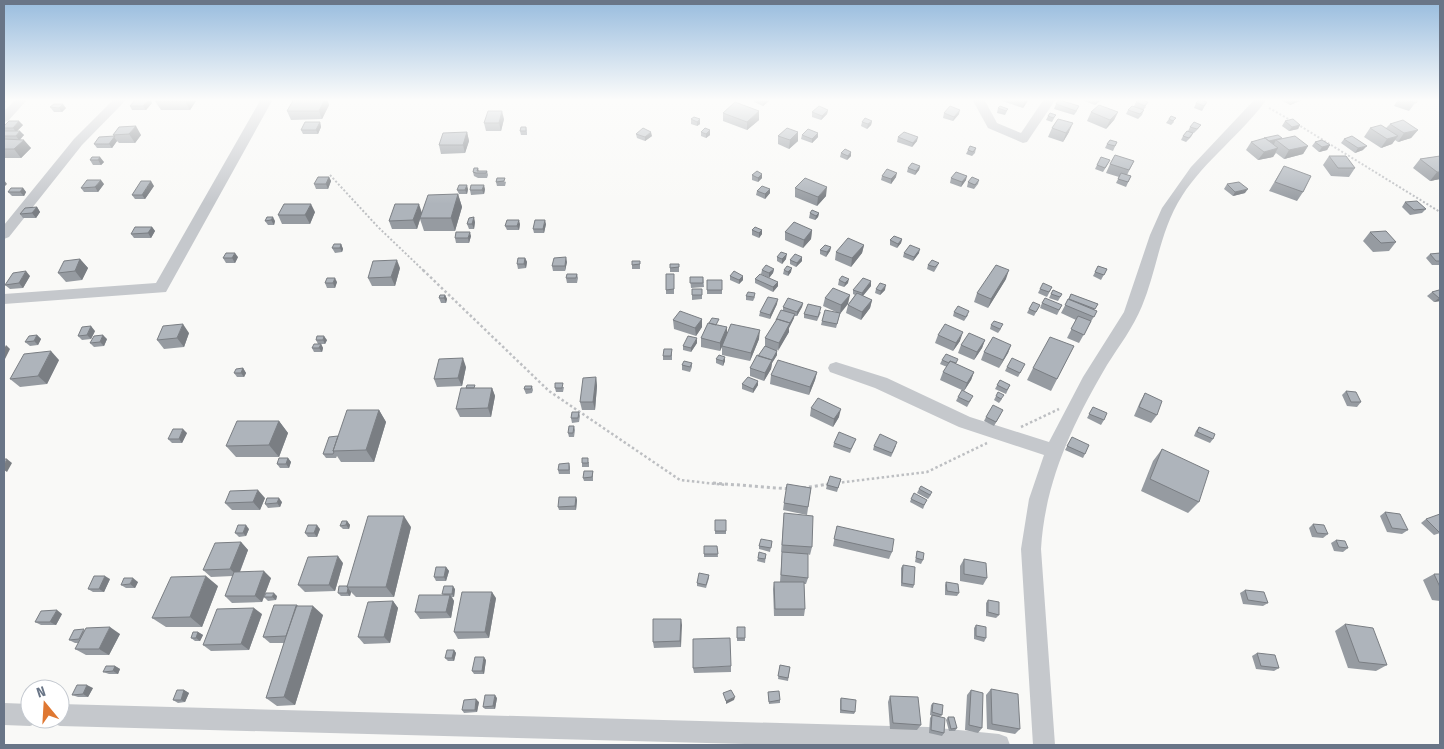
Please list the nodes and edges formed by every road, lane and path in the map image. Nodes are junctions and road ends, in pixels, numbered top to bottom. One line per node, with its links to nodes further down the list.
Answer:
1 (86, 134): 9 (street)
2 (247, 134): 10 (street)
3 (1013, 134): 4 (street)
4 (1026, 134)
5 (1228, 134): 12 (street)
6 (1315, 134): 8 (path)
7 (330, 175): 17 (path)
8 (1440, 212)
9 (4, 234)
10 (4, 299)
11 (836, 368): 15 (street)
12 (1079, 399): 13 (path); 15 (street)
13 (1016, 429)
14 (990, 442): 16 (path)
15 (1054, 451): 22 (street)
16 (801, 488)
17 (791, 489)
18 (4, 714): 19 (street)
19 (20, 715)
20 (70, 716): 21 (street)
21 (999, 745)
22 (1044, 745)

